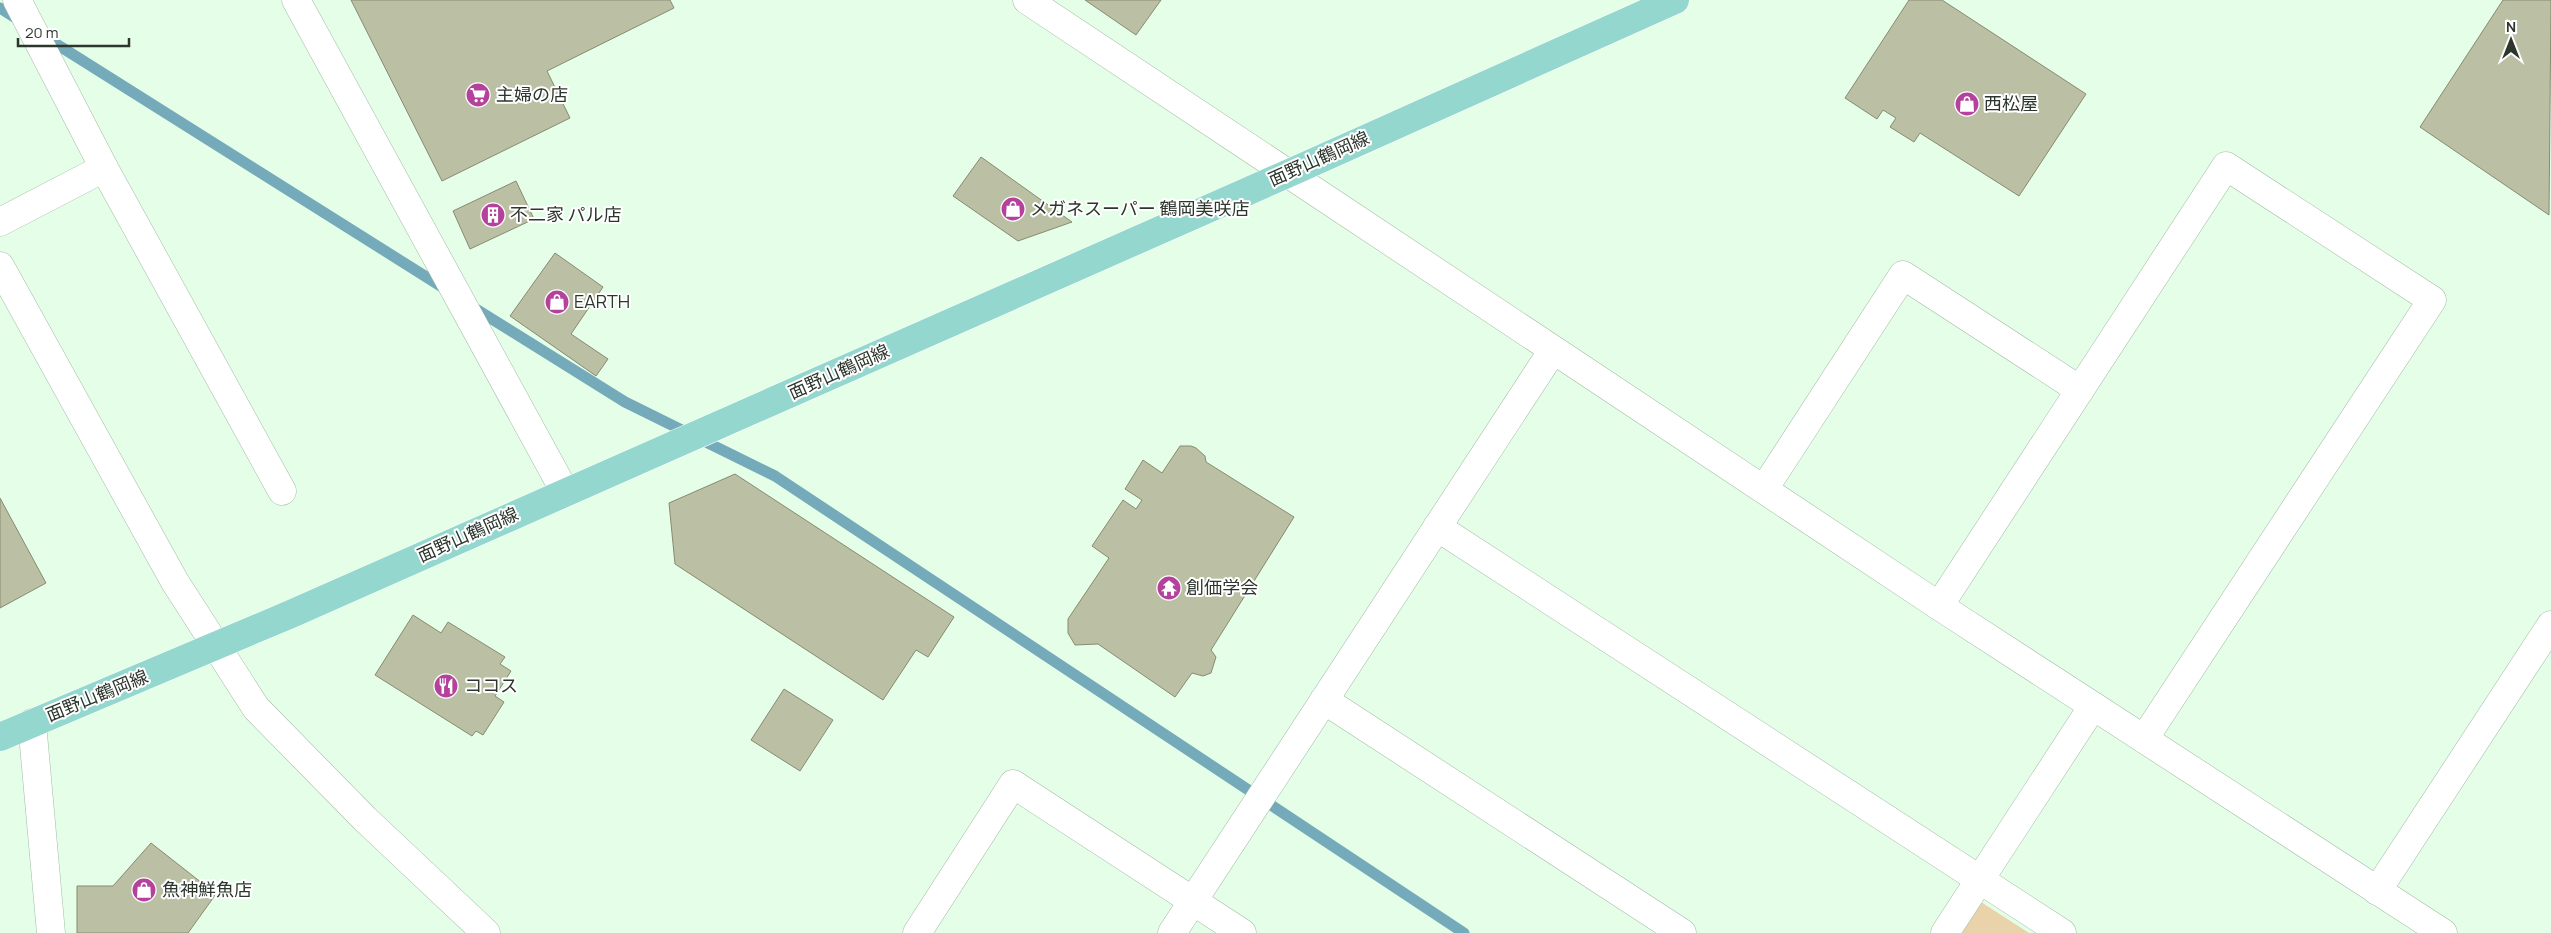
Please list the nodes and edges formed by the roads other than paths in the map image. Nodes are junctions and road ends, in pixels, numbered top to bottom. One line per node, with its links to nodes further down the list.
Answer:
1 (17, 0): 5 (street)
2 (296, 0): 13 (street)
3 (1027, 0): 6 (street)
4 (1675, 0): 6 (main road, 面野山鶴岡線)
5 (104, 168): 7 (street); 12 (street)
6 (1287, 174): 9 (street); 13 (main road, 面野山鶴岡線)
7 (0, 222)
8 (0, 266): 17 (street)
9 (1554, 350): 11 (street); 14 (street)
10 (2080, 390): 11 (street); 15 (street); 22 (street)
11 (1764, 489): 15 (street)
12 (282, 491)
13 (565, 492): 17 (main road, 面野山鶴岡線)
14 (1437, 528): 18 (street); 23 (street)
15 (1939, 606): 19 (street)
16 (2551, 625): 24 (street)
17 (215, 647): 20 (main road, 面野山鶴岡線); 27 (street)
18 (1324, 700): 25 (street); 31 (street)
19 (2093, 706): 22 (street); 23 (street)
20 (32, 722): 21 (main road, 面野山鶴岡線); 26 (street)
21 (0, 737)
22 (2144, 738): 24 (street)
23 (1980, 880): 32 (street); 33 (street)
24 (2377, 890): 34 (street)
25 (1192, 901): 28 (street); 29 (street); 30 (street)
26 (52, 933)
27 (486, 933)
28 (917, 933)
29 (1172, 933)
30 (1242, 933)
31 (1682, 933)
32 (1944, 933)
33 (2062, 933)
34 (2443, 933)

